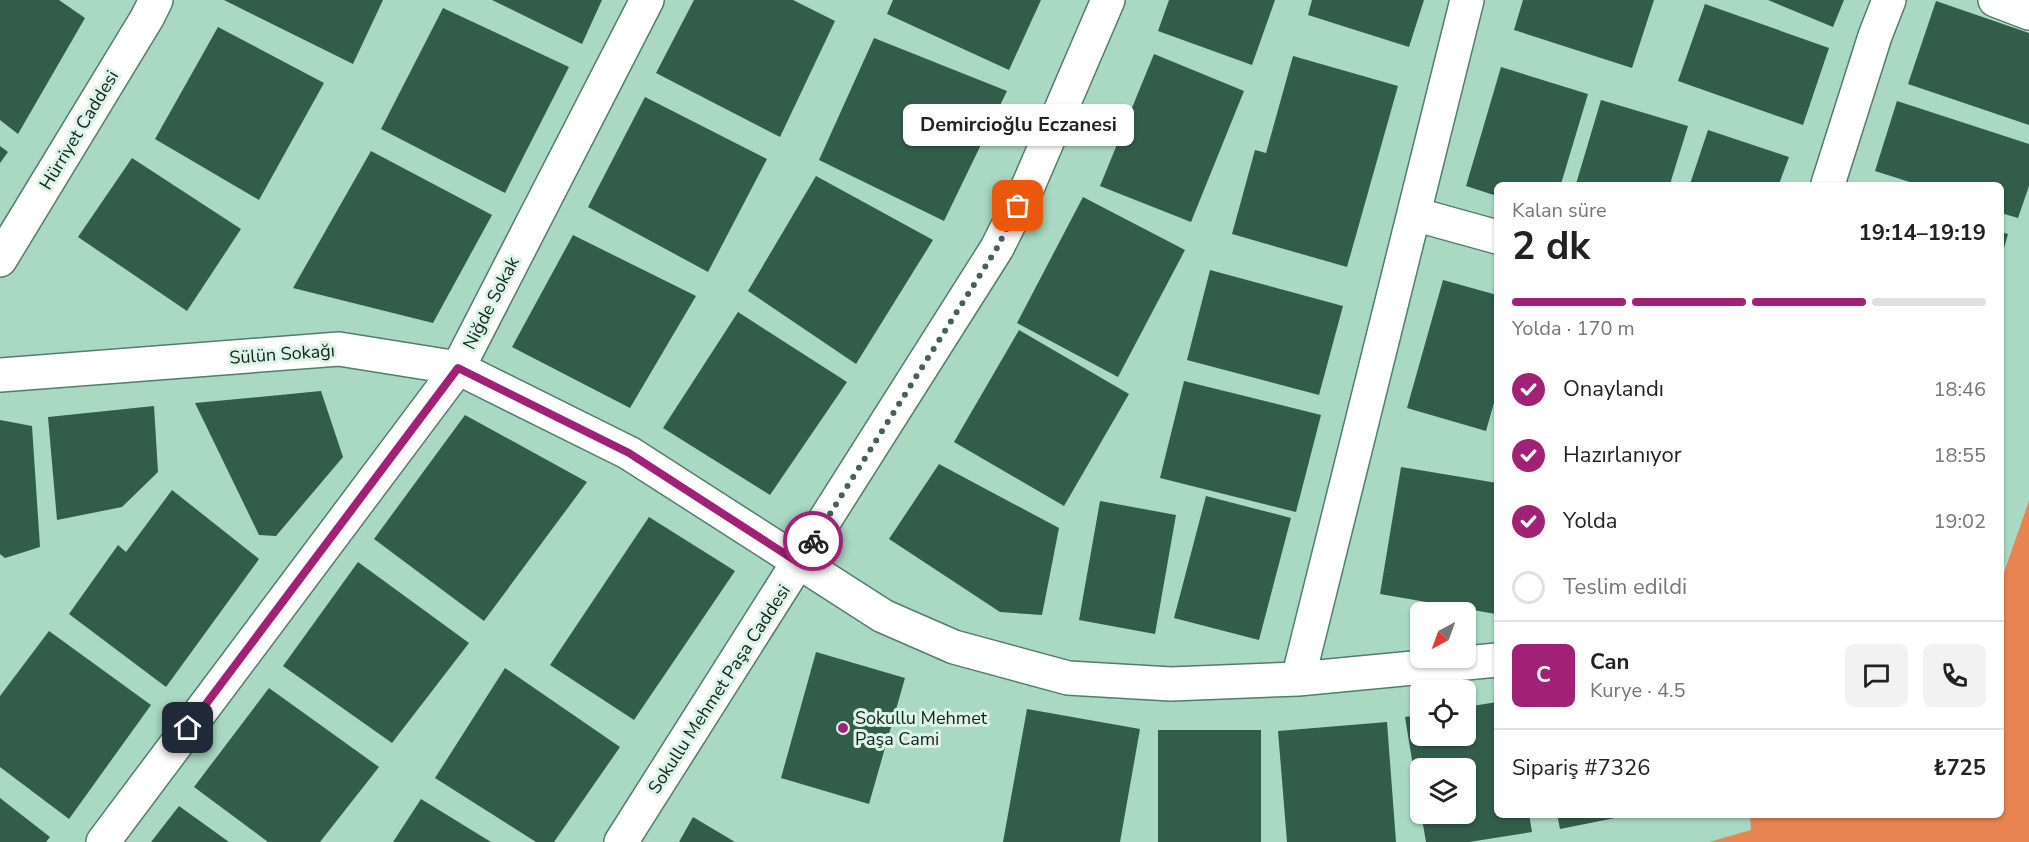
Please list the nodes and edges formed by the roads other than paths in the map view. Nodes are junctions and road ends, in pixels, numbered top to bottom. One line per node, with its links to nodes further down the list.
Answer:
1 (156, 0): 11 (street, Hürriyet Caddesi)
2 (646, 0): 12 (street, Niğde Sokak)
3 (1108, 0): 14 (street, Sokullu Mehmet Paşa Caddesi)
4 (1467, 0): 9 (street)
5 (1889, 0): 8 (street)
6 (1995, 0): 7 (street)
7 (2029, 13)
8 (1829, 182)
9 (1414, 214): 10 (street); 16 (street)
10 (1494, 236)
11 (0, 260)
12 (458, 368): 13 (street, Sülün Sokağı); 14 (street, Sülün Sokağı); 17 (street, Niğde Sokak)
13 (0, 375)
14 (799, 563): 16 (street, Sülün Sokağı); 18 (street, Sokullu Mehmet Paşa Caddesi)
15 (1494, 660): 16 (street, Sülün Sokağı)
16 (1298, 679)
17 (103, 842)
18 (621, 842)

